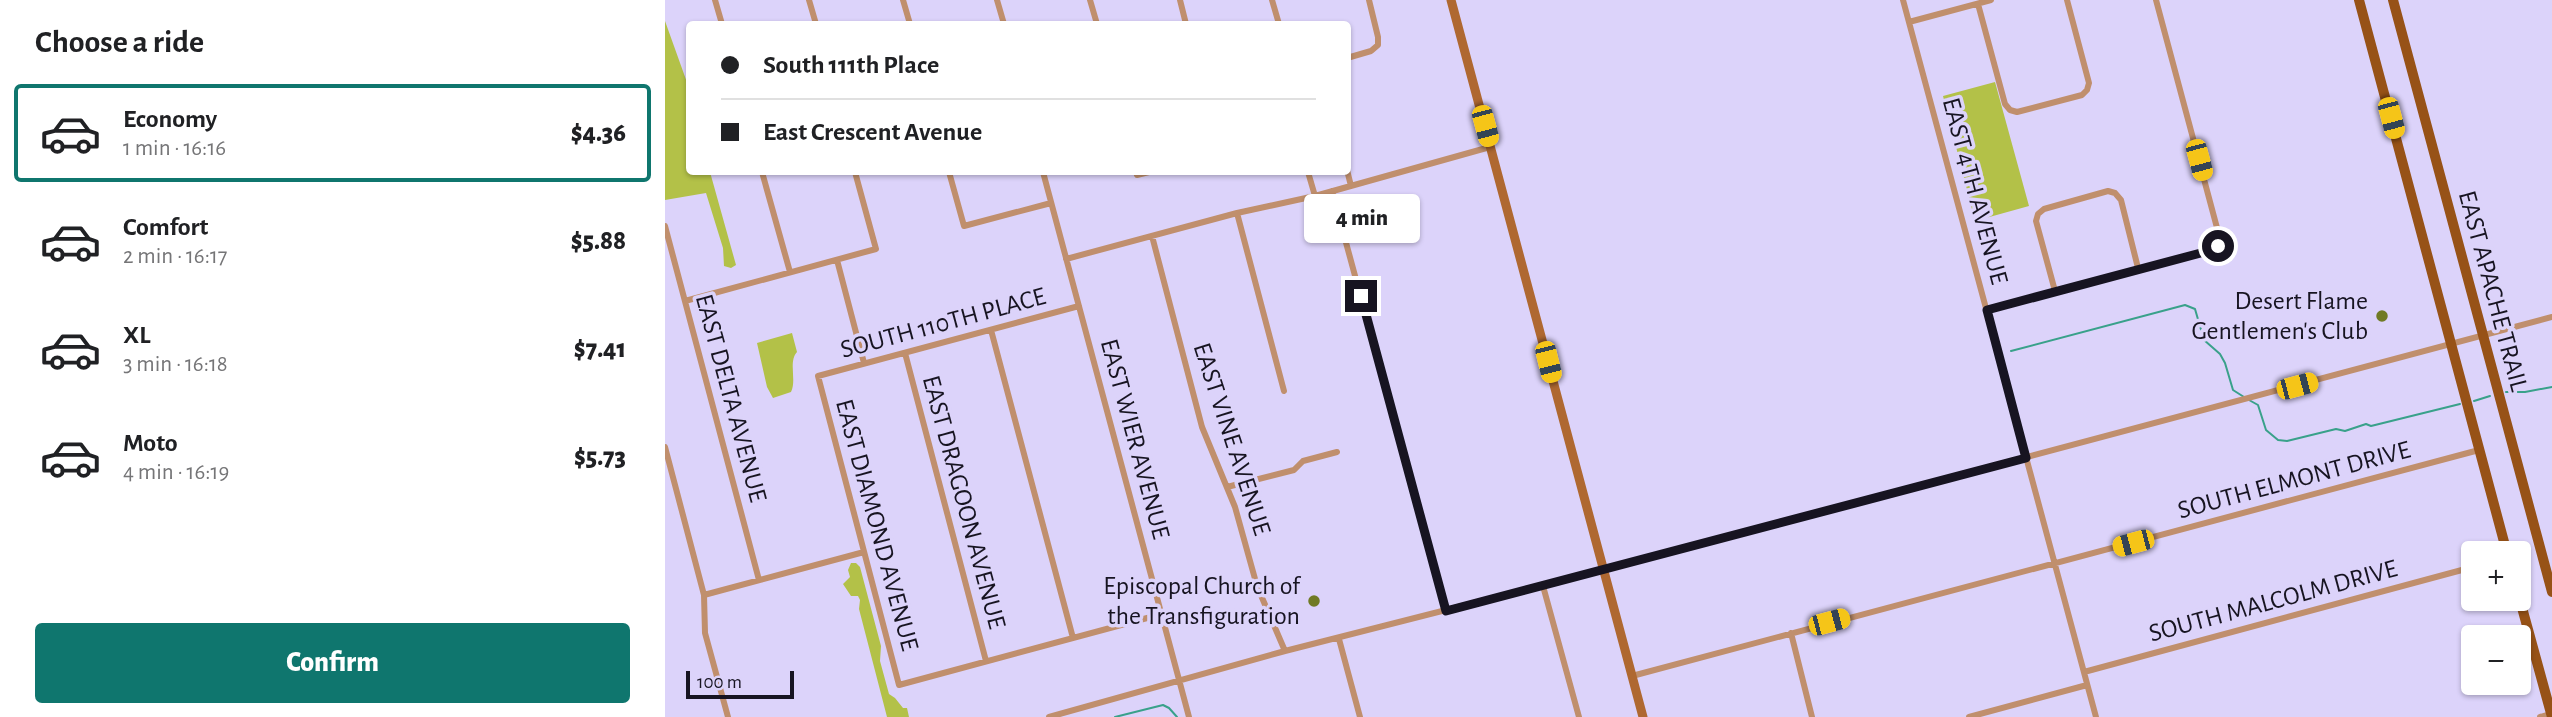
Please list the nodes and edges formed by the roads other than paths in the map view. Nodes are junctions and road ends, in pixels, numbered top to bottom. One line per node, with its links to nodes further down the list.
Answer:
1 (715, 0): 17 (street)
2 (809, 0): 18 (street)
3 (903, 0): 19 (street)
4 (997, 0): 20 (street)
5 (1090, 0): 21 (street)
6 (1180, 0): 22 (street)
7 (1272, 0): 23 (street)
8 (1369, 0): 25 (street)
9 (1451, 0): 26 (main road)
10 (1903, 0): 24 (street, EAST 4TH AVENUE)
11 (1991, 0): 16 (street)
12 (2067, 0): 16 (street)
13 (2157, 0): 42 (street)
14 (2359, 0): 51 (main road, EAST APACHE TRAIL)
15 (2393, 0): 50 (main road, EAST APACHE TRAIL)
16 (1977, 4): 24 (street)
17 (721, 21)
18 (814, 21)
19 (909, 21)
20 (1003, 21)
21 (1096, 21)
22 (1185, 21)
23 (1278, 21)
24 (1909, 22): 47 (street, EAST 4TH AVENUE)
25 (1351, 57)
26 (1490, 147): 33 (street); 64 (main road)
27 (763, 175): 43 (street)
28 (856, 175): 41 (street)
29 (950, 175): 36 (street)
30 (1044, 175): 36 (street, EAST WIER AVENUE)
31 (1309, 175): 35 (street)
32 (1348, 175): 33 (street)
33 (1351, 186): 34 (street)
34 (1332, 191): 35 (street); 70 (street)
35 (1315, 196): 37 (street)
36 (1051, 203): 40 (street, EAST WIER AVENUE)
37 (1237, 213): 39 (street); 55 (street)
38 (665, 226): 45 (street, EAST DELTA AVENUE)
39 (1152, 236): 40 (street); 60 (street, EAST VINE AVENUE)
40 (1066, 259): 46 (street, EAST WIER AVENUE)
41 (837, 260): 43 (street); 53 (street)
42 (2139, 268): 44 (street); 44 (street)
43 (790, 272): 45 (street)
44 (2055, 291): 47 (street)
45 (685, 301): 66 (street, EAST DELTA AVENUE)
46 (1079, 306): 49 (street, SOUTH 110TH PLACE); 72 (street, EAST WIER AVENUE)
47 (1987, 310): 59 (street, EAST 4TH AVENUE)
48 (2552, 317): 50 (street)
49 (991, 330): 52 (street, SOUTH 110TH PLACE); 74 (street)
50 (2483, 335): 51 (street); 68 (main road, EAST APACHE TRAIL)
51 (2452, 345): 57 (main road, EAST APACHE TRAIL); 59 (street)
52 (905, 353): 53 (street, SOUTH 110TH PLACE); 77 (street, EAST DRAGOON AVENUE)
53 (864, 363): 54 (street, SOUTH 110TH PLACE)
54 (818, 376): 62 (street, EAST DIAMOND AVENUE)
55 (1284, 391)
56 (665, 447): 69 (street)
57 (2479, 450): 61 (main road, EAST APACHE TRAIL); 63 (street, SOUTH ELMONT DRIVE)
58 (1337, 452): 60 (street)
59 (2026, 458): 63 (street, EAST 4TH AVENUE); 64 (street)
60 (1227, 487): 76 (street, EAST VINE AVENUE)
61 (2504, 541)
62 (864, 552): 66 (street); 77 (street, EAST DIAMOND AVENUE)
63 (2055, 564): 73 (street, SOUTH ELMONT DRIVE); 78 (street, EAST 4TH AVENUE)
64 (1603, 570): 67 (street); 79 (main road)
65 (2461, 570): 78 (street, SOUTH MALCOLM DRIVE)
66 (759, 580): 69 (street)
67 (1543, 586): 70 (street); 87 (street)
68 (2552, 592)
69 (703, 595): 83 (street)
70 (1446, 611): 75 (street)
71 (2522, 611): 82 (main road)
72 (1161, 614): 74 (street); 80 (street, EAST WIER AVENUE)
73 (1791, 633): 79 (street, SOUTH ELMONT DRIVE); 89 (street)
74 (1073, 638): 77 (street)
75 (1339, 639): 76 (street); 86 (street)
76 (1285, 651): 80 (street)
77 (986, 661)
78 (2084, 671): 81 (street, EAST 4TH AVENUE)
79 (1632, 676): 88 (main road)
80 (1179, 682): 84 (street); 85 (street, EAST WIER AVENUE)
81 (2087, 685): 90 (street); 91 (street, EAST 4TH AVENUE)
82 (2548, 716)
83 (728, 717)
84 (1049, 717)
85 (1189, 717)
86 (1360, 717)
87 (1579, 717)
88 (1643, 717)
89 (1812, 717)
90 (1973, 717)
91 (2096, 717)

